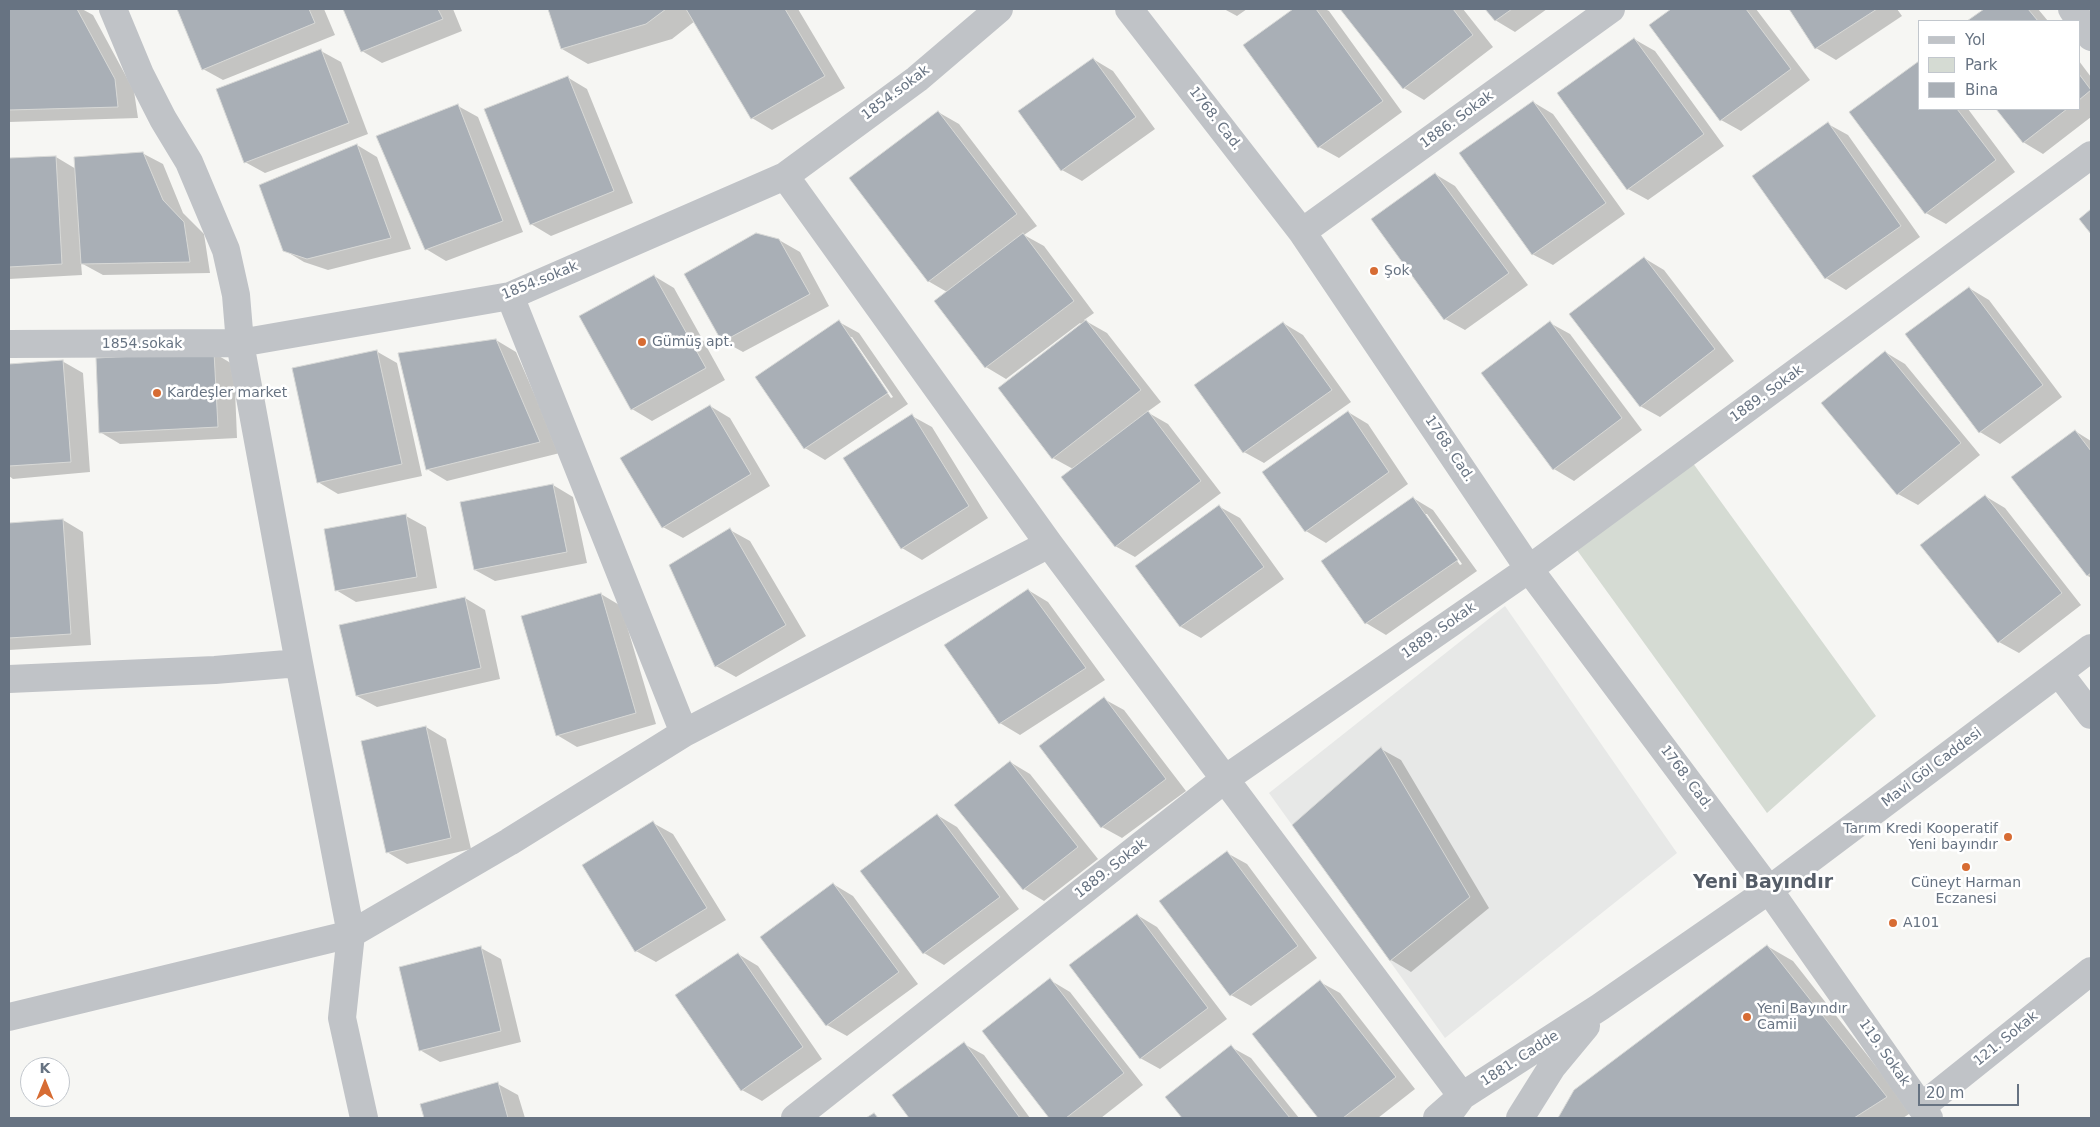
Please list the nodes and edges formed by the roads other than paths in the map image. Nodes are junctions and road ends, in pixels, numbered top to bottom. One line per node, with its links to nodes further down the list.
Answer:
1 (113, 9): 13 (street)
2 (999, 9): 10 (street, 1854.sokak)
3 (1129, 9): 11 (street, 1768. Cad.)
4 (1611, 9): 11 (street, 1886. Sokak)
5 (2072, 9): 6 (street)
6 (2079, 20)
7 (2080, 21): 8 (street)
8 (2091, 38)
9 (2091, 155): 16 (street, 1889. Sokak)
10 (785, 176): 12 (street, 1854.sokak); 15 (street)
11 (1302, 232): 16 (street, 1768. Cad.)
12 (510, 296): 13 (street, 1854.sokak); 22 (street)
13 (240, 343): 14 (street, 1854.sokak); 18 (street)
14 (9, 344)
15 (1049, 544): 22 (street); 23 (street)
16 (1530, 569): 23 (street, 1889. Sokak); 24 (street, 1768. Cad.)
17 (2091, 648): 19 (street, Mavi Göl Caddesi)
18 (298, 663): 20 (street); 25 (street)
19 (2059, 673): 21 (street); 24 (street, Mavi Göl Caddesi)
20 (9, 679)
21 (2091, 715)
22 (684, 733): 25 (street)
23 (1225, 779): 29 (street); 32 (street, 1889. Sokak)
24 (1769, 890): 27 (street, Mavi Göl Caddesi); 30 (street, 119. Sokak)
25 (351, 934): 28 (street); 31 (street)
26 (2091, 971): 30 (street, 121. Sokak)
27 (1600, 1007): 29 (street, 1881. Cadde); 35 (street)
28 (9, 1017)
29 (1462, 1096): 33 (street); 34 (street, 1881. Cadde)
30 (1925, 1113)
31 (364, 1118)
32 (795, 1118)
33 (1436, 1118)
34 (1445, 1118)
35 (1520, 1118)

